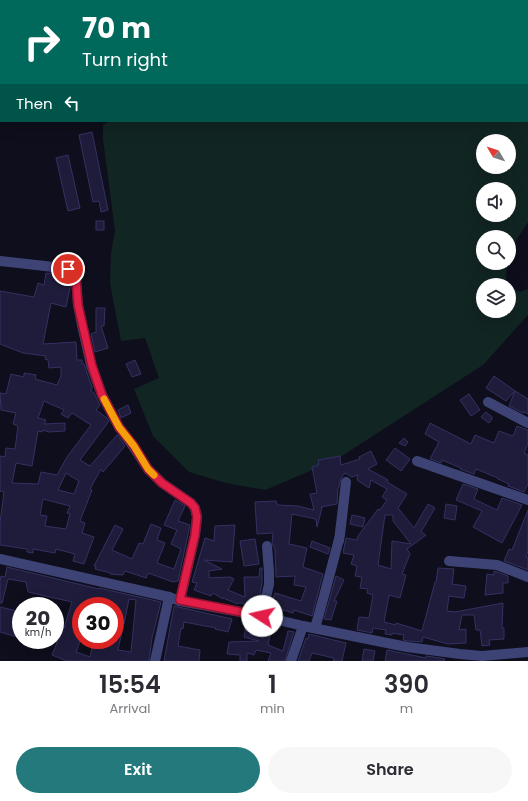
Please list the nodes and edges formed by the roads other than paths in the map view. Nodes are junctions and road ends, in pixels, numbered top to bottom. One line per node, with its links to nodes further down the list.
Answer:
1 (0, 261): 12 (street)
2 (488, 402): 3 (street)
3 (528, 423)
4 (416, 461): 5 (street)
5 (528, 500)
6 (339, 540): 15 (street)
7 (267, 546): 13 (street)
8 (0, 560): 11 (street)
9 (449, 561): 10 (street)
10 (528, 577)
11 (169, 597): 12 (street); 18 (street)
12 (180, 600): 13 (street)
13 (262, 616): 14 (street)
14 (303, 626): 15 (street); 19 (street)
15 (315, 628): 17 (street)
16 (528, 652): 17 (street)
17 (502, 658)
18 (155, 661)
19 (291, 661)

